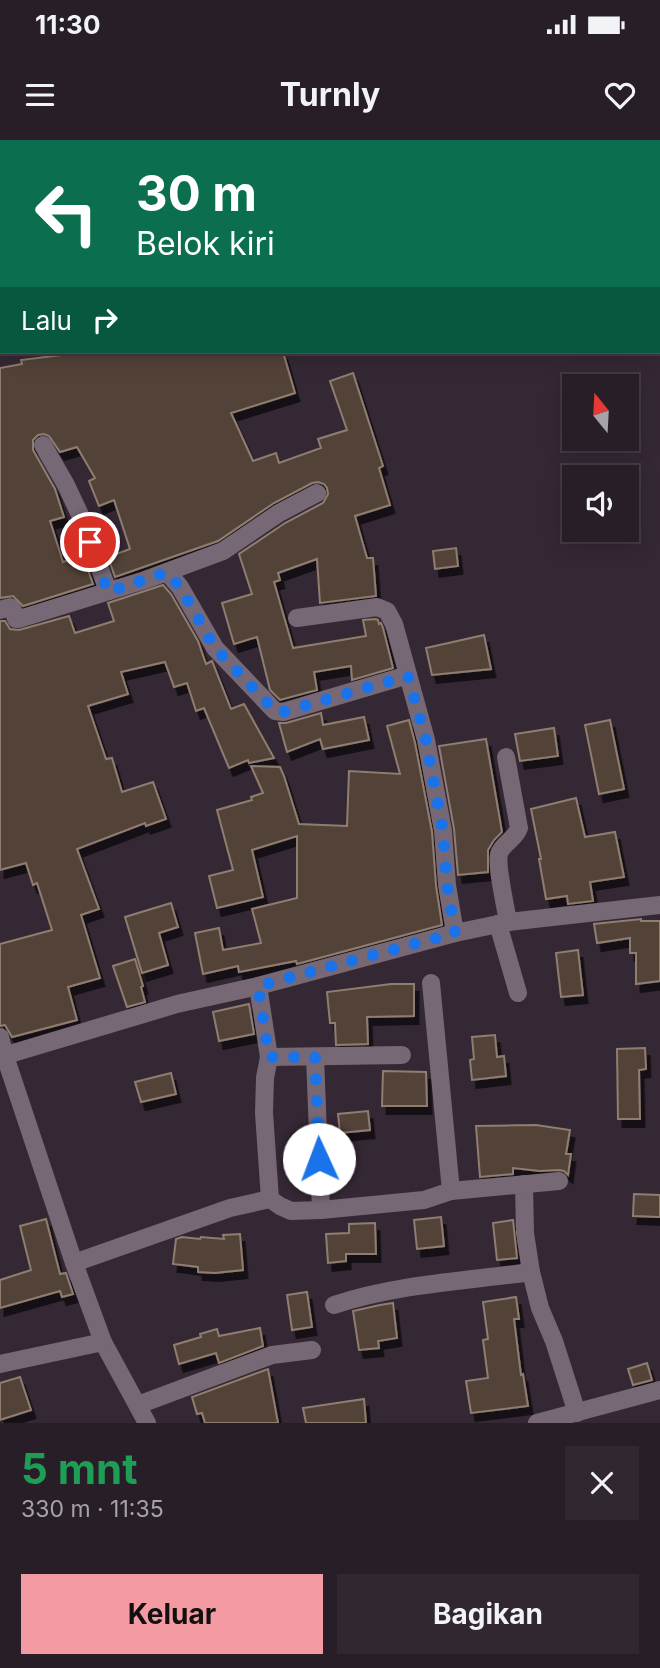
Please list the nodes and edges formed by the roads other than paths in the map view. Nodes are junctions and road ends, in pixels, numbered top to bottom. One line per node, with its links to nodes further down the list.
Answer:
1 (43, 445): 4 (street)
2 (317, 493): 3 (street)
3 (167, 572): 4 (street); 7 (street)
4 (108, 592): 5 (street)
5 (0, 610)
6 (297, 618): 7 (street)
7 (408, 676): 11 (street)
8 (506, 757): 10 (street)
9 (660, 905): 10 (street)
10 (503, 923): 11 (street); 14 (street)
11 (455, 933): 13 (street)
12 (431, 983): 22 (street)
13 (258, 986): 17 (street); 18 (street)
14 (518, 993)
15 (0, 1037): 17 (street)
16 (402, 1055): 19 (street)
17 (2, 1057): 25 (street)
18 (269, 1057): 19 (street); 23 (street)
19 (315, 1057): 24 (street)
20 (559, 1181): 21 (street)
21 (524, 1184): 22 (street); 26 (street)
22 (451, 1191): 24 (street)
23 (270, 1199): 24 (street); 25 (street)
24 (321, 1210)
25 (74, 1263): 28 (street)
26 (531, 1272): 27 (street); 33 (street)
27 (334, 1305)
28 (103, 1342): 30 (street); 32 (street)
29 (312, 1350): 32 (street)
30 (0, 1364)
31 (660, 1390): 33 (street)
32 (138, 1405): 34 (street)
33 (577, 1413): 35 (street)
34 (147, 1423)
35 (537, 1423)

